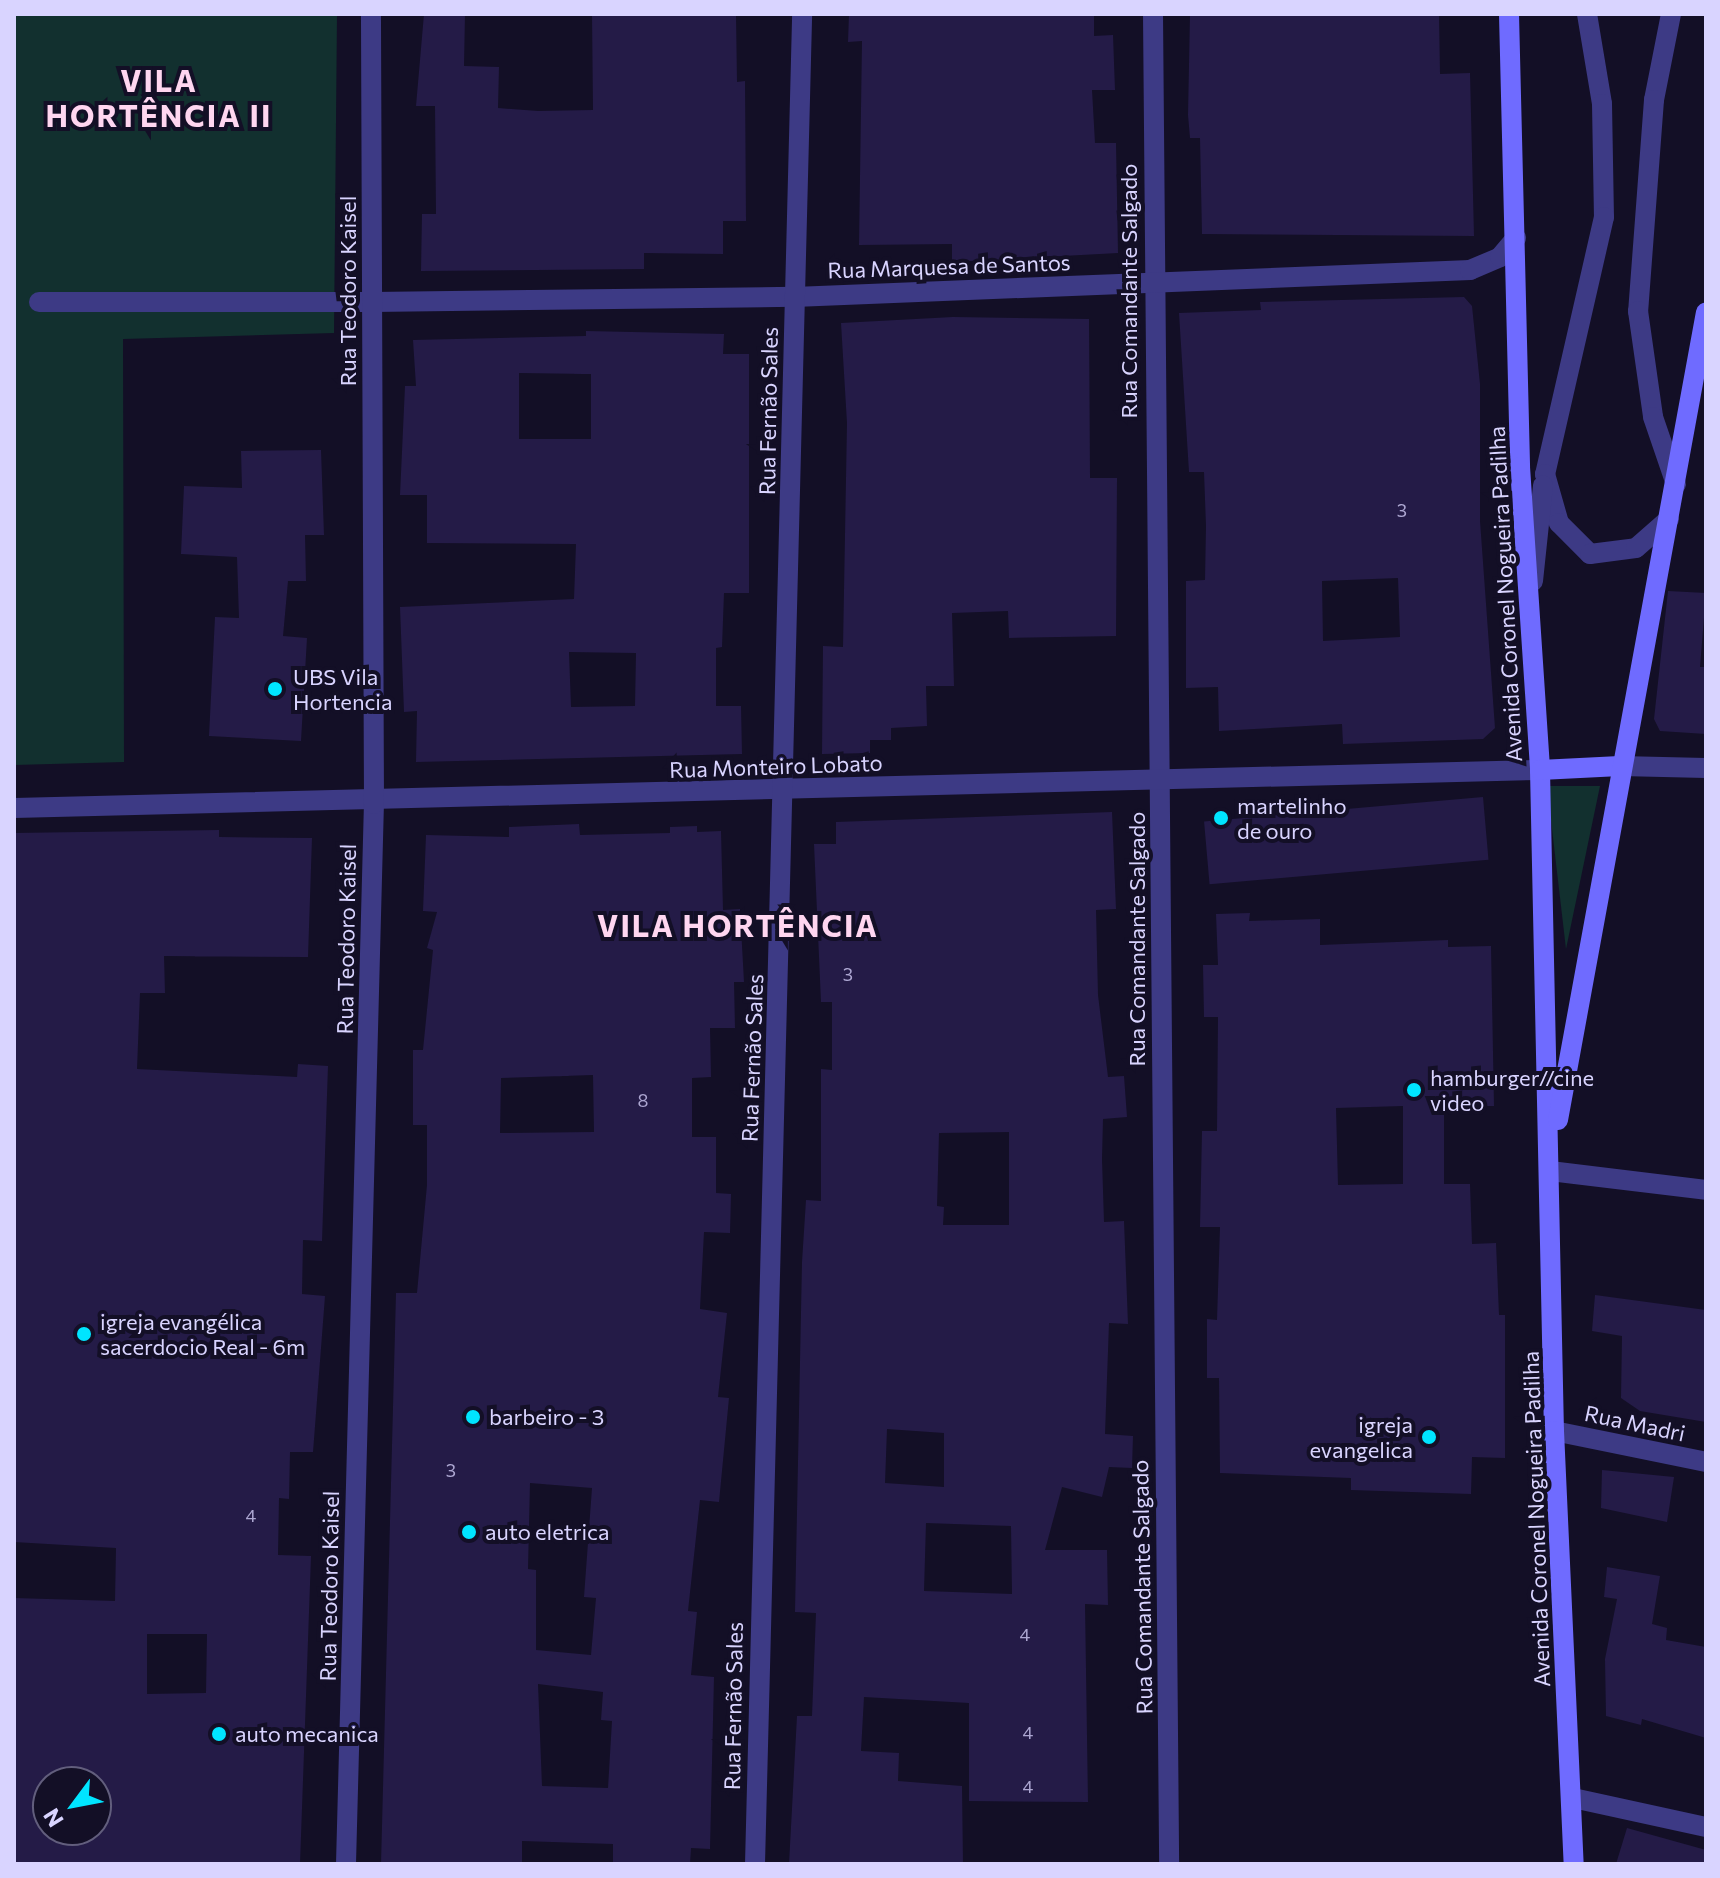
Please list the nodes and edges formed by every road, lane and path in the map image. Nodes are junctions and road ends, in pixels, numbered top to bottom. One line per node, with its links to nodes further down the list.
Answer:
1 (371, 14): 11 (street, Rua Teodoro Kaisel)
2 (802, 14): 9 (street, Rua Fernão Sales)
3 (1153, 14): 8 (street, Rua Comandante Salgado)
4 (1509, 14): 7 (main road, Avenida Coronel Nogueira Padilha)
5 (1587, 14): 13 (street)
6 (1671, 14): 14 (street)
7 (1516, 238): 8 (street, Rua Marquesa de Santos); 16 (main road, Avenida Coronel Nogueira Padilha)
8 (1152, 281): 9 (street, Rua Marquesa de Santos); 20 (street, Rua Comandante Salgado)
9 (794, 297): 11 (street, Rua Marquesa de Santos); 21 (street, Rua Fernão Sales)
10 (39, 302): 11 (street, Rua Marquesa de Santos)
11 (372, 302): 22 (street, Rua Teodoro Kaisel)
12 (1706, 312): 14 (main road, Avenida Coronel Nogueira Padilha)
13 (1545, 474): 15 (street); 16 (street)
14 (1676, 484): 15 (main road, Avenida Coronel Nogueira Padilha)
15 (1669, 519): 17 (main road, Avenida Coronel Nogueira Padilha)
16 (1529, 605): 19 (main road, Avenida Coronel Nogueira Padilha)
17 (1620, 766): 18 (street); 19 (main road); 24 (main road, Avenida Coronel Nogueira Padilha)
18 (1706, 768)
19 (1540, 770): 20 (street, Rua Monteiro Lobato); 24 (main road, Avenida Coronel Nogueira Padilha)
20 (1159, 781): 21 (street, Rua Monteiro Lobato); 32 (street, Rua Comandante Salgado)
21 (785, 789): 22 (street, Rua Monteiro Lobato); 31 (street, Rua Fernão Sales)
22 (374, 804): 23 (street, Rua Monteiro Lobato); 30 (street, Rua Teodoro Kaisel)
23 (14, 808)
24 (1550, 1171): 25 (street); 26 (main road, Avenida Coronel Nogueira Padilha)
25 (1706, 1190)
26 (1554, 1431): 27 (street, Rua Madri); 28 (main road, Avenida Coronel Nogueira Padilha)
27 (1706, 1462)
28 (1573, 1798): 29 (street); 33 (main road, Avenida Coronel Nogueira Padilha)
29 (1706, 1827)
30 (346, 1864)
31 (755, 1864)
32 (1169, 1864)
33 (1574, 1864)

